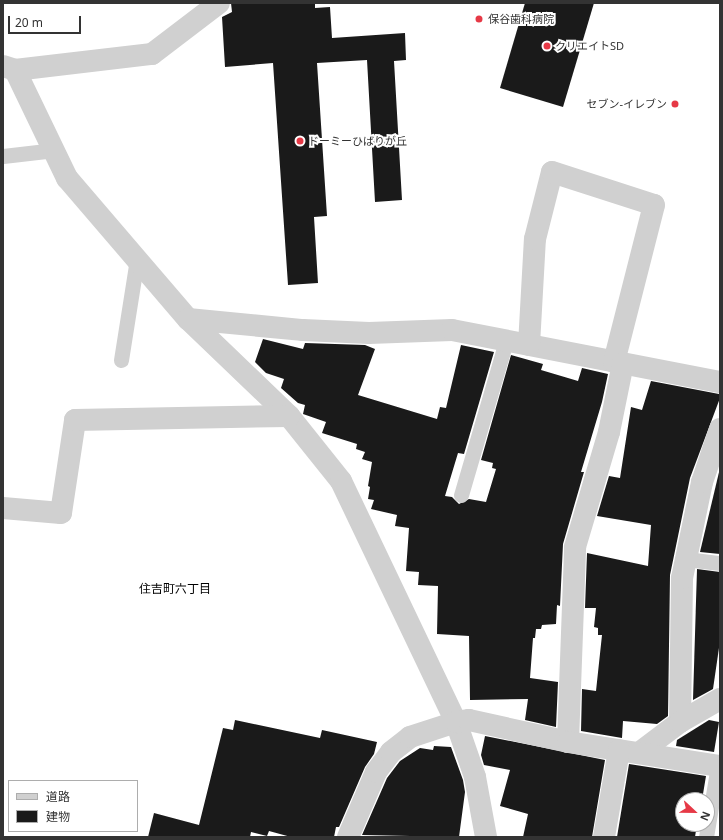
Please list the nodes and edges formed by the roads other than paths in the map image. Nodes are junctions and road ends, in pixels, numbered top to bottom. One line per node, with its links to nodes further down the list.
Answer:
1 (219, 3): 2 (street)
2 (9, 68): 3 (street)
3 (55, 150): 4 (lane); 5 (street)
4 (3, 156)
5 (137, 259): 6 (street); 9 (lane)
6 (188, 319): 7 (street); 12 (street)
7 (506, 341): 8 (street); 14 (lane)
8 (530, 345): 10 (street); 10 (street)
9 (121, 360)
10 (618, 362): 11 (street); 21 (street)
11 (720, 382)
12 (289, 416): 15 (street); 19 (street)
13 (720, 430): 16 (street)
14 (461, 495)
15 (3, 508)
16 (686, 559): 17 (lane); 20 (street)
17 (720, 563)
18 (720, 700): 20 (street)
19 (456, 722): 21 (street); 24 (street); 25 (street)
20 (680, 722): 22 (street)
21 (568, 742): 22 (street)
22 (629, 752): 23 (street); 26 (street)
23 (719, 765): 27 (lane)
24 (348, 837)
25 (486, 837)
26 (604, 837)
27 (706, 837)

